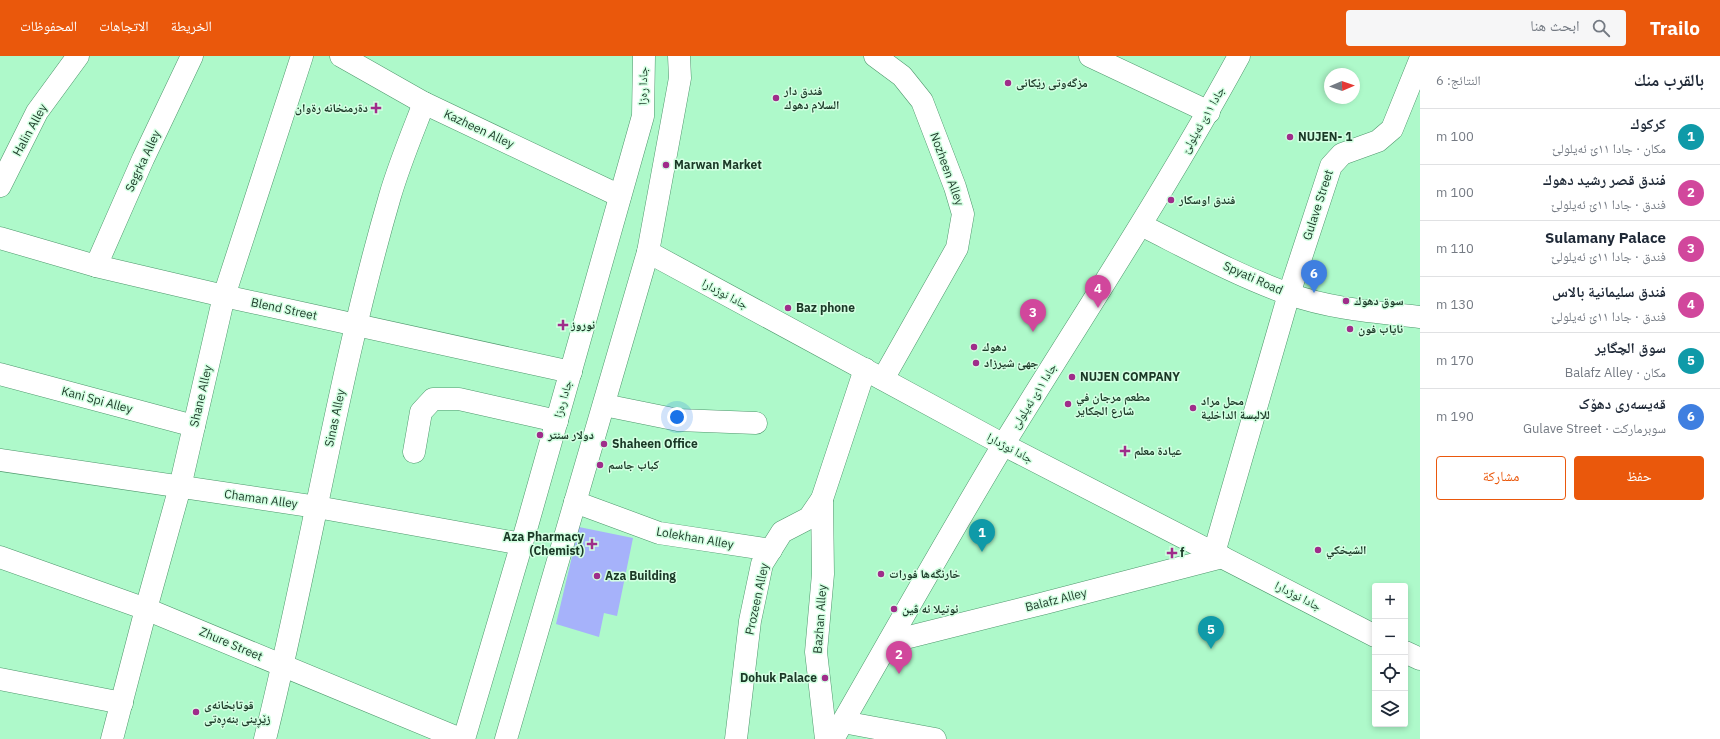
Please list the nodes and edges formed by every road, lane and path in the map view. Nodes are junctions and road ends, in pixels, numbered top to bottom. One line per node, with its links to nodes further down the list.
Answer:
1 (78, 56): 15 (main road, Halin Alley)
2 (192, 56): 20 (main road, Segrka Alley)
3 (302, 56): 22 (main road, Shane Alley)
4 (341, 56): 13 (main road, Kazheen Alley)
5 (644, 56): 16 (main road, جادا ره‌زا)
6 (679, 56): 12 (main road)
7 (686, 56): 12 (main road)
8 (875, 56): 27 (main road, Nozheen Alley)
9 (1090, 56): 14 (main road)
10 (1239, 56): 14 (main road, جادا ١١ێ ئه‌یلولێ)
11 (1420, 60): 21 (main road, Gulave Street)
12 (680, 78): 19 (main road)
13 (424, 103): 16 (main road, Kazheen Alley); 24 (main road, Sinas Alley)
14 (1209, 112): 17 (main road, جادا ١١ێ ئه‌یلولێ)
15 (0, 186)
16 (620, 196): 25 (main road, جادا ره‌زا)
17 (1141, 225): 21 (main road, Spyati Road); 32 (main road, جادا ١١ێ ئه‌یلولێ)
18 (0, 238): 20 (main road, Blend Street)
19 (648, 252): 27 (main road, جادا نوژدارا); 28 (main road)
20 (96, 266): 22 (main road, Blend Street)
21 (1289, 294): 23 (main road, Spyati Road); 41 (main road, Gulave Street)
22 (224, 296): 24 (main road, Blend Street); 31 (main road, Shane Alley)
23 (1420, 317)
24 (355, 324): 25 (main road, Blend Street); 38 (main road, Sinas Alley)
25 (571, 372): 29 (main road, جادا ره‌زا)
26 (0, 374): 31 (main road, Kani Spi Alley)
27 (874, 374): 32 (main road, جادا نوژدارا); 36 (main road, Prozeen Alley)
28 (604, 405): 30 (main road); 37 (main road)
29 (557, 421): 33 (main road); 39 (main road, جادا ره‌زا)
30 (756, 423)
31 (194, 426): 35 (main road, Shane Alley)
32 (1004, 445): 41 (main road, جادا نوژدارا); 45 (main road, جادا ١١ێ ئه‌یلولێ)
33 (414, 452)
34 (0, 460): 35 (main road, Chaman Alley)
35 (180, 487): 38 (main road, Chaman Alley); 43 (main road, Shane Alley)
36 (822, 499): 40 (main road, Prozeen Alley); 59 (main road, Bazhan Alley)
37 (575, 502): 40 (main road, Lolekhan Alley); 57 (main road)
38 (317, 507): 39 (main road, Chaman Alley); 48 (main road, Sinas Alley)
39 (522, 544): 56 (main road, جادا ره‌زا)
40 (771, 550): 58 (main road, Prozeen Alley)
41 (1218, 555): 44 (main road, جادا نوژدارا); 45 (main road, Balafz Alley)
42 (0, 557): 43 (main road, Zhure Street)
43 (146, 609): 48 (main road, Zhure Street); 50 (main road, Shane Alley)
44 (1372, 634)
45 (889, 642): 51 (main road, جادا ١١ێ ئه‌یلولێ)
46 (1408, 653): 47 (main road)
47 (1420, 659)
48 (284, 666): 54 (main road, Sinas Alley); 55 (main road, Zhure Street)
49 (0, 679): 50 (main road)
50 (122, 703): 53 (main road, Shane Alley)
51 (838, 730): 52 (main road)
52 (907, 736): 60 (main road)
53 (112, 739)
54 (266, 739)
55 (460, 739)
56 (464, 739)
57 (506, 739)
58 (736, 739)
59 (826, 739)
60 (935, 739)

